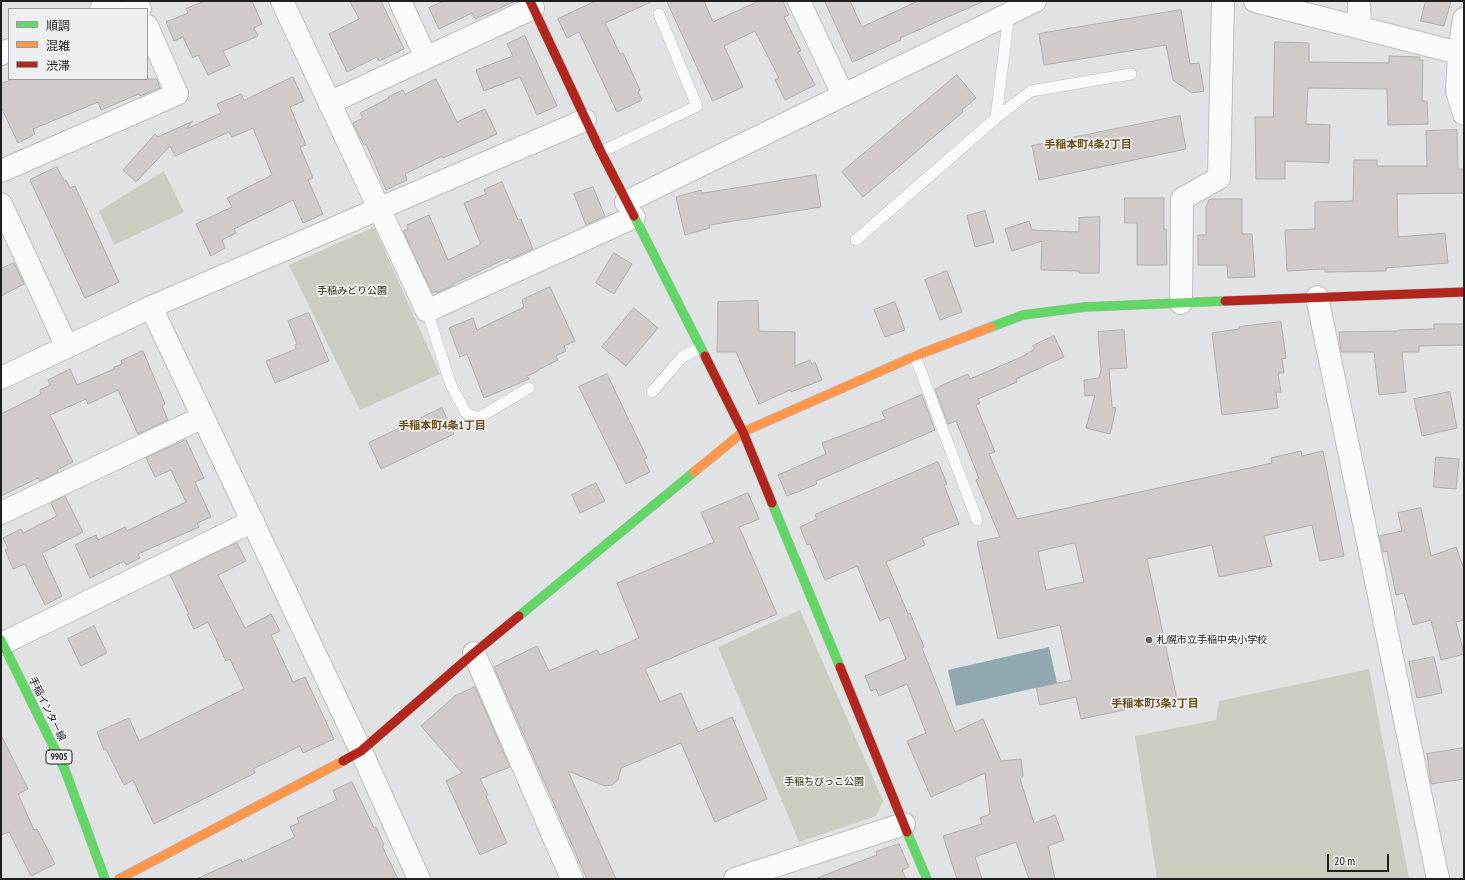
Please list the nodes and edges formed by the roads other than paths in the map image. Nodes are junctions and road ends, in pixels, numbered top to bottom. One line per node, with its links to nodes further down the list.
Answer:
1 (118, 1): 11 (street)
2 (282, 1): 20 (street)
3 (400, 1): 17 (street)
4 (799, 1): 19 (street)
5 (1035, 1): 10 (street)
6 (1223, 1): 33 (street)
7 (1255, 1): 15 (street)
8 (1359, 1): 15 (street)
9 (531, 4): 17 (street); 23 (street)
10 (1010, 7): 19 (street); 22 (lane)
11 (103, 8)
12 (659, 14): 24 (lane)
13 (1464, 19): 16 (street)
14 (148, 28): 25 (street)
15 (1360, 28): 16 (street)
16 (1461, 54): 21 (street)
17 (426, 58): 20 (street)
18 (1131, 74): 22 (lane)
19 (843, 95): 28 (street)
20 (329, 102): 27 (street)
21 (1464, 114)
22 (996, 118): 30 (lane)
23 (585, 120): 24 (street); 27 (street)
24 (601, 152): 28 (street)
25 (1, 171)
26 (1, 204): 29 (street)
27 (380, 208): 34 (street); 35 (street)
28 (630, 210): 35 (street); 37 (street)
29 (8, 239): 36 (street)
30 (856, 240)
31 (1464, 292): 32 (street)
32 (1317, 297): 33 (street); 57 (street)
33 (1182, 303): 38 (street)
34 (151, 307): 36 (street); 42 (street)
35 (427, 311): 40 (lane)
36 (67, 347): 39 (street)
37 (700, 348): 41 (lane); 43 (street)
38 (915, 356): 43 (street); 45 (lane)
39 (1, 378)
40 (529, 388)
41 (652, 392)
42 (203, 417): 44 (street); 46 (street)
43 (743, 432): 48 (street); 50 (street)
44 (1, 513)
45 (977, 520)
46 (252, 521): 47 (street); 49 (street)
47 (2, 643): 51 (street, 手稲インター線 / 9905)
48 (474, 653): 49 (street); 54 (street)
49 (361, 751): 52 (street); 53 (street)
50 (904, 824): 55 (street); 56 (street)
51 (105, 879)
52 (119, 879)
53 (419, 879)
54 (572, 879)
55 (735, 879)
56 (927, 879)
57 (1438, 879)

